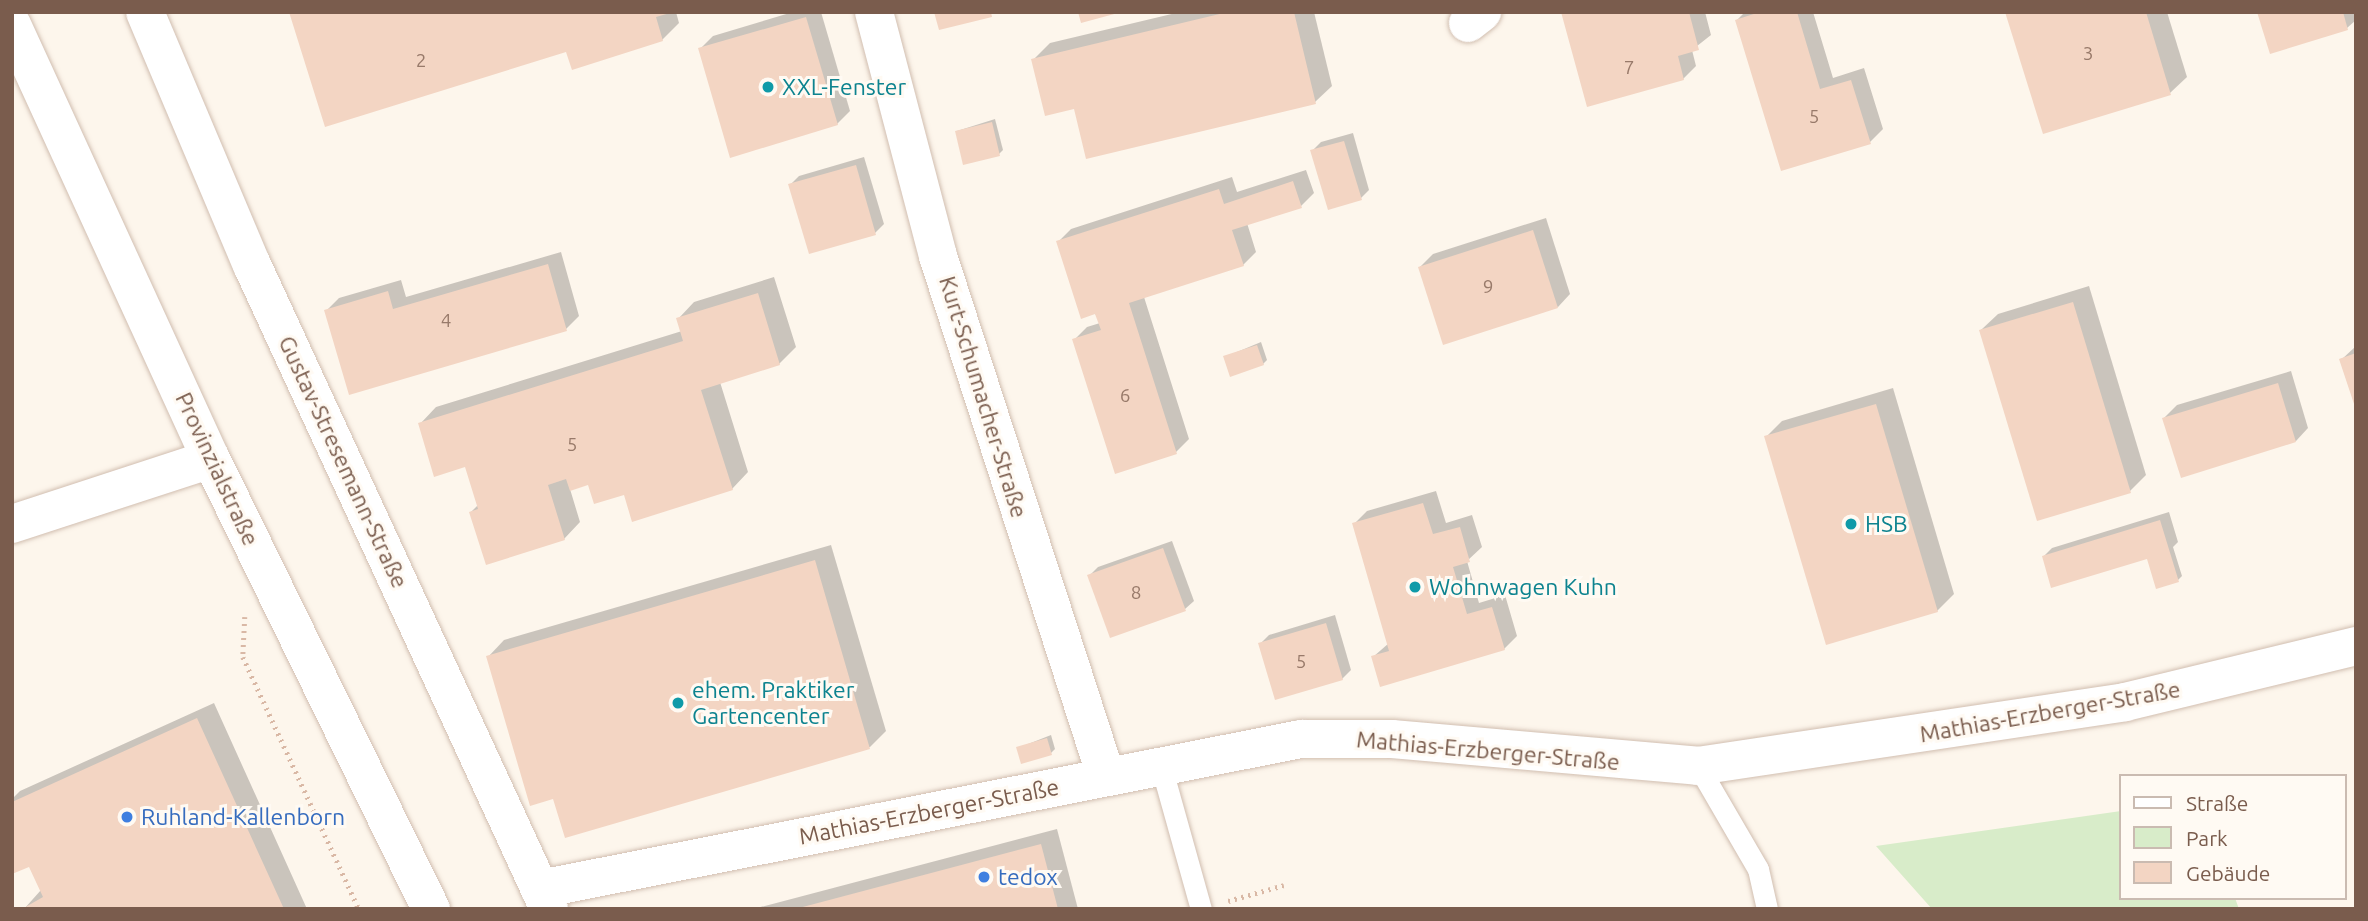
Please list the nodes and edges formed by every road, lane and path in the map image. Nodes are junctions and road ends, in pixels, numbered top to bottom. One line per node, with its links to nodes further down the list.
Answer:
1 (145, 12): 12 (street, Gustav-Stresemann-Straße)
2 (874, 12): 10 (street, Kurt-Schumacher-Straße)
3 (12, 25): 4 (street, Provinzialstraße)
4 (211, 459): 5 (street); 14 (street, Provinzialstraße)
5 (12, 524)
6 (245, 602): 13 (path)
7 (2356, 646): 9 (street, Mathias-Erzberger-Straße)
8 (1161, 766): 9 (street, Mathias-Erzberger-Straße); 10 (street, Mathias-Erzberger-Straße); 15 (lane)
9 (1698, 766): 16 (lane)
10 (1106, 776): 12 (street, Mathias-Erzberger-Straße)
11 (1284, 885): 15 (path)
12 (544, 899)
13 (359, 909)
14 (431, 909)
15 (1201, 909)
16 (1767, 909)

